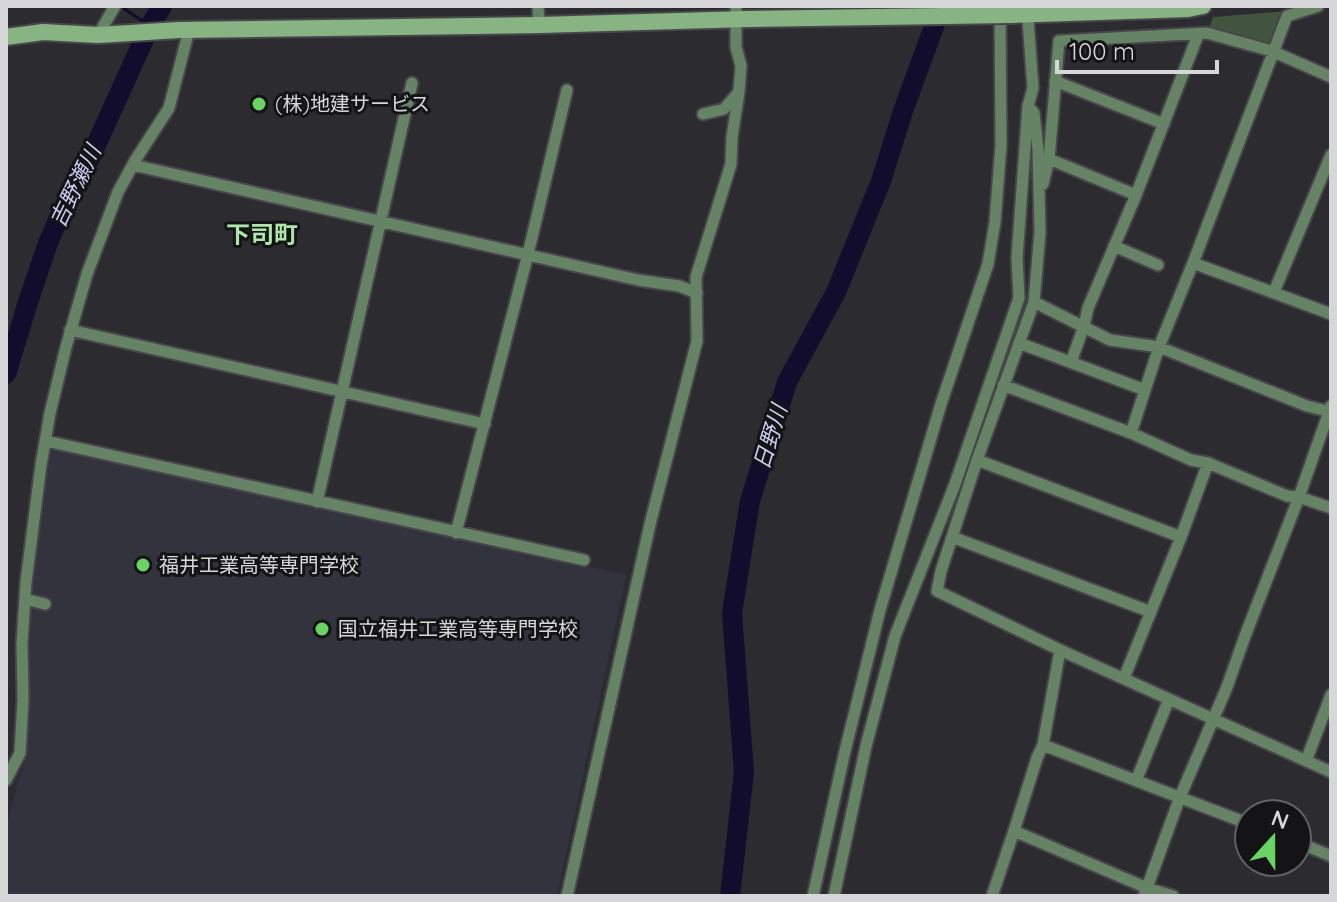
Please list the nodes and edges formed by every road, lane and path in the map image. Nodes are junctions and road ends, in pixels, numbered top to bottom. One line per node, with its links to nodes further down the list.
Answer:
1 (115, 6): 10 (street)
2 (538, 6): 8 (street)
3 (1203, 6): 5 (main road)
4 (1318, 6): 13 (street)
5 (1028, 10): 6 (main road); 19 (street)
6 (1005, 11): 7 (main road, bridge); 75 (street)
7 (740, 15): 8 (main road); 18 (street)
8 (539, 25): 9 (main road)
9 (184, 30): 10 (main road); 24 (street)
10 (104, 34): 12 (main road)
11 (1198, 35): 13 (street); 15 (street); 21 (street)
12 (6, 37)
13 (1272, 51): 14 (street); 30 (street)
14 (1331, 77)
15 (1055, 81): 21 (street); 23 (street)
16 (412, 83): 27 (street)
17 (567, 90): 29 (street)
18 (739, 92): 20 (street); 33 (street)
19 (1028, 106): 26 (street); 76 (street)
20 (703, 114)
21 (1164, 124): 25 (street)
22 (1331, 155): 32 (street)
23 (1049, 159): 25 (street); 26 (street)
24 (133, 165): 27 (street); 37 (street)
25 (1136, 195): 28 (street)
26 (1038, 204): 34 (street)
27 (381, 220): 29 (street); 43 (street)
28 (1114, 246): 31 (street); 36 (street)
29 (528, 254): 33 (street); 45 (street)
30 (1193, 263): 32 (street); 39 (street)
31 (1158, 265)
32 (1274, 292): 35 (street)
33 (697, 293): 74 (street)
34 (1034, 302): 36 (street); 38 (street)
35 (1331, 314)
36 (1084, 326): 39 (street); 40 (street)
37 (70, 330): 43 (street); 47 (street)
38 (1019, 343): 40 (street); 41 (street)
39 (1159, 347): 42 (street); 44 (street)
40 (1071, 362): 42 (street)
41 (1003, 385): 46 (street); 48 (street)
42 (1145, 390): 46 (street)
43 (342, 391): 45 (street); 51 (street)
44 (1330, 410): 50 (street)
45 (485, 424): 53 (street)
46 (1131, 433): 49 (street)
47 (46, 441): 51 (street); 57 (street)
48 (977, 460): 54 (street); 55 (street)
49 (1208, 463): 50 (street); 55 (street)
50 (1299, 497): 52 (street); 64 (street)
51 (317, 502): 53 (street)
52 (1331, 508)
53 (456, 533): 56 (street)
54 (952, 537): 59 (street); 60 (street)
55 (1181, 537): 59 (street)
56 (584, 560)
57 (25, 599): 58 (street); 68 (street)
58 (45, 604)
59 (1151, 612): 61 (street)
60 (1060, 650): 61 (street); 65 (street)
61 (1124, 678): 63 (street)
62 (1331, 695): 66 (street)
63 (1169, 699): 64 (street); 69 (street)
64 (1213, 719): 66 (street); 70 (street)
65 (1043, 745): 69 (street); 72 (street)
66 (1306, 761): 67 (street)
67 (1331, 772)
68 (6, 780)
69 (1136, 781): 70 (street)
70 (1180, 797): 71 (street); 73 (street)
71 (1233, 818)
72 (1014, 831): 73 (street); 77 (street)
73 (1146, 892): 78 (street)
74 (567, 896)
75 (813, 896)
76 (834, 896)
77 (992, 896)
78 (1173, 896)

